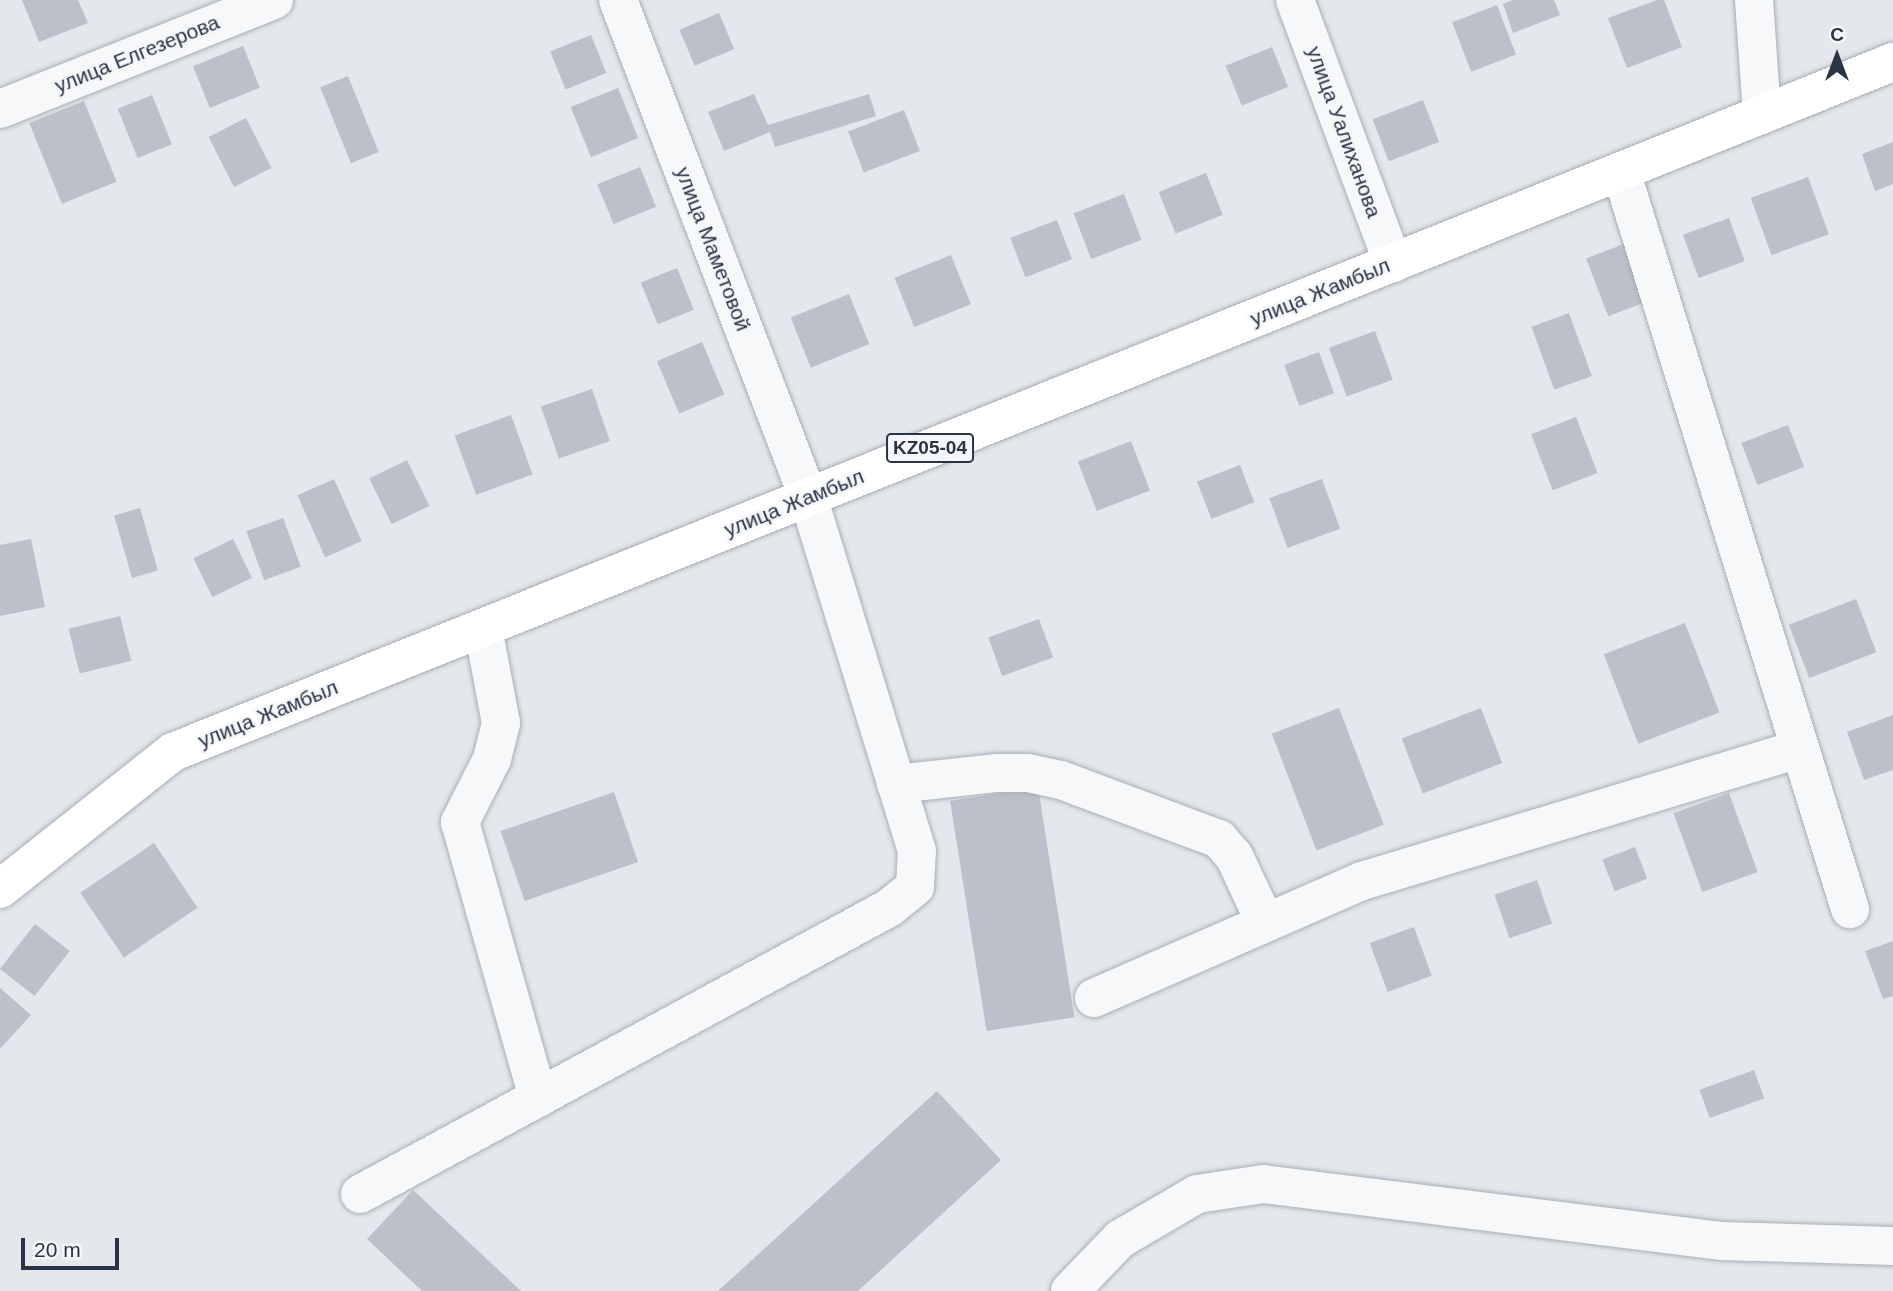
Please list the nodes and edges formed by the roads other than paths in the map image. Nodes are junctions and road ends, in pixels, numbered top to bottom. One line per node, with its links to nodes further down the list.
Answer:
1 (274, 0): 6 (street, улица Елгезерова)
2 (618, 0): 10 (street, улица Маметовой)
3 (1296, 0): 9 (street, улица Уалиханова)
4 (1754, 0): 7 (street)
5 (1893, 62): 7 (main road, улица Жамбыл / KZ05-04)
6 (0, 109)
7 (1762, 115): 8 (main road, улица Жамбыл / KZ05-04)
8 (1621, 171): 9 (main road, улица Жамбыл / KZ05-04); 12 (street)
9 (1393, 263): 10 (main road, улица Жамбыл / KZ05-04)
10 (808, 497): 11 (main road, улица Жамбыл / KZ05-04); 13 (street, улица Маметовой)
11 (483, 628): 14 (main road, улица Жамбыл / KZ05-04); 18 (street)
12 (1800, 748): 15 (street); 16 (street)
13 (897, 784): 16 (street); 18 (street, улица Маметовой)
14 (0, 889)
15 (1850, 909)
16 (1265, 922): 17 (street)
17 (1094, 998)
18 (538, 1098): 19 (street, улица Маметовой)
19 (360, 1194)
20 (1893, 1246): 21 (street)
21 (1070, 1291)

